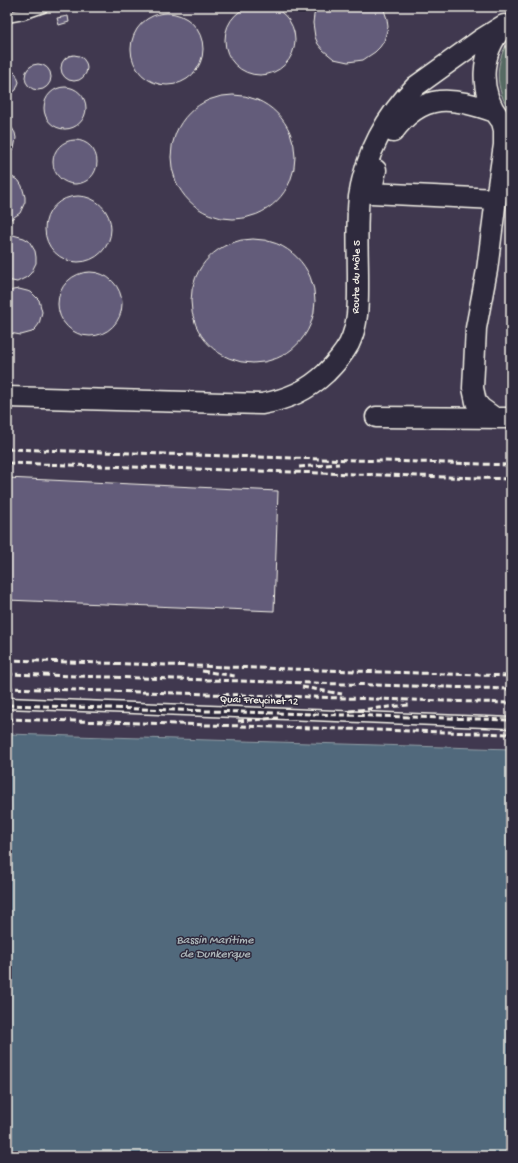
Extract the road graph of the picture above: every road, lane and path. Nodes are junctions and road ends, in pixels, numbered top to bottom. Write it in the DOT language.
graph roads {
  1 [pos="43,7"];
  2 [pos="7,17"];
  3 [pos="508,20"];
  4 [pos="503,122"];
  5 [pos="496,200"];
  6 [pos="7,398"];
  7 [pos="376,417"];
  8 [pos="503,418"];
  9 [pos="7,703"];
  10 [pos="511,723"];
  1 -- 2 [label="lane"];
  3 -- 4 [label="street, Route du Môle 5"];
  3 -- 6 [label="street, Route du Môle 5"];
  4 -- 5 [label="street, Route du Môle 5"];
  4 -- 5 [label="street"];
  5 -- 8 [label="street, Route du Môle 5"];
  7 -- 8 [label="street"];
  9 -- 10 [label="lane, Quai Freycinet 12"];
}
